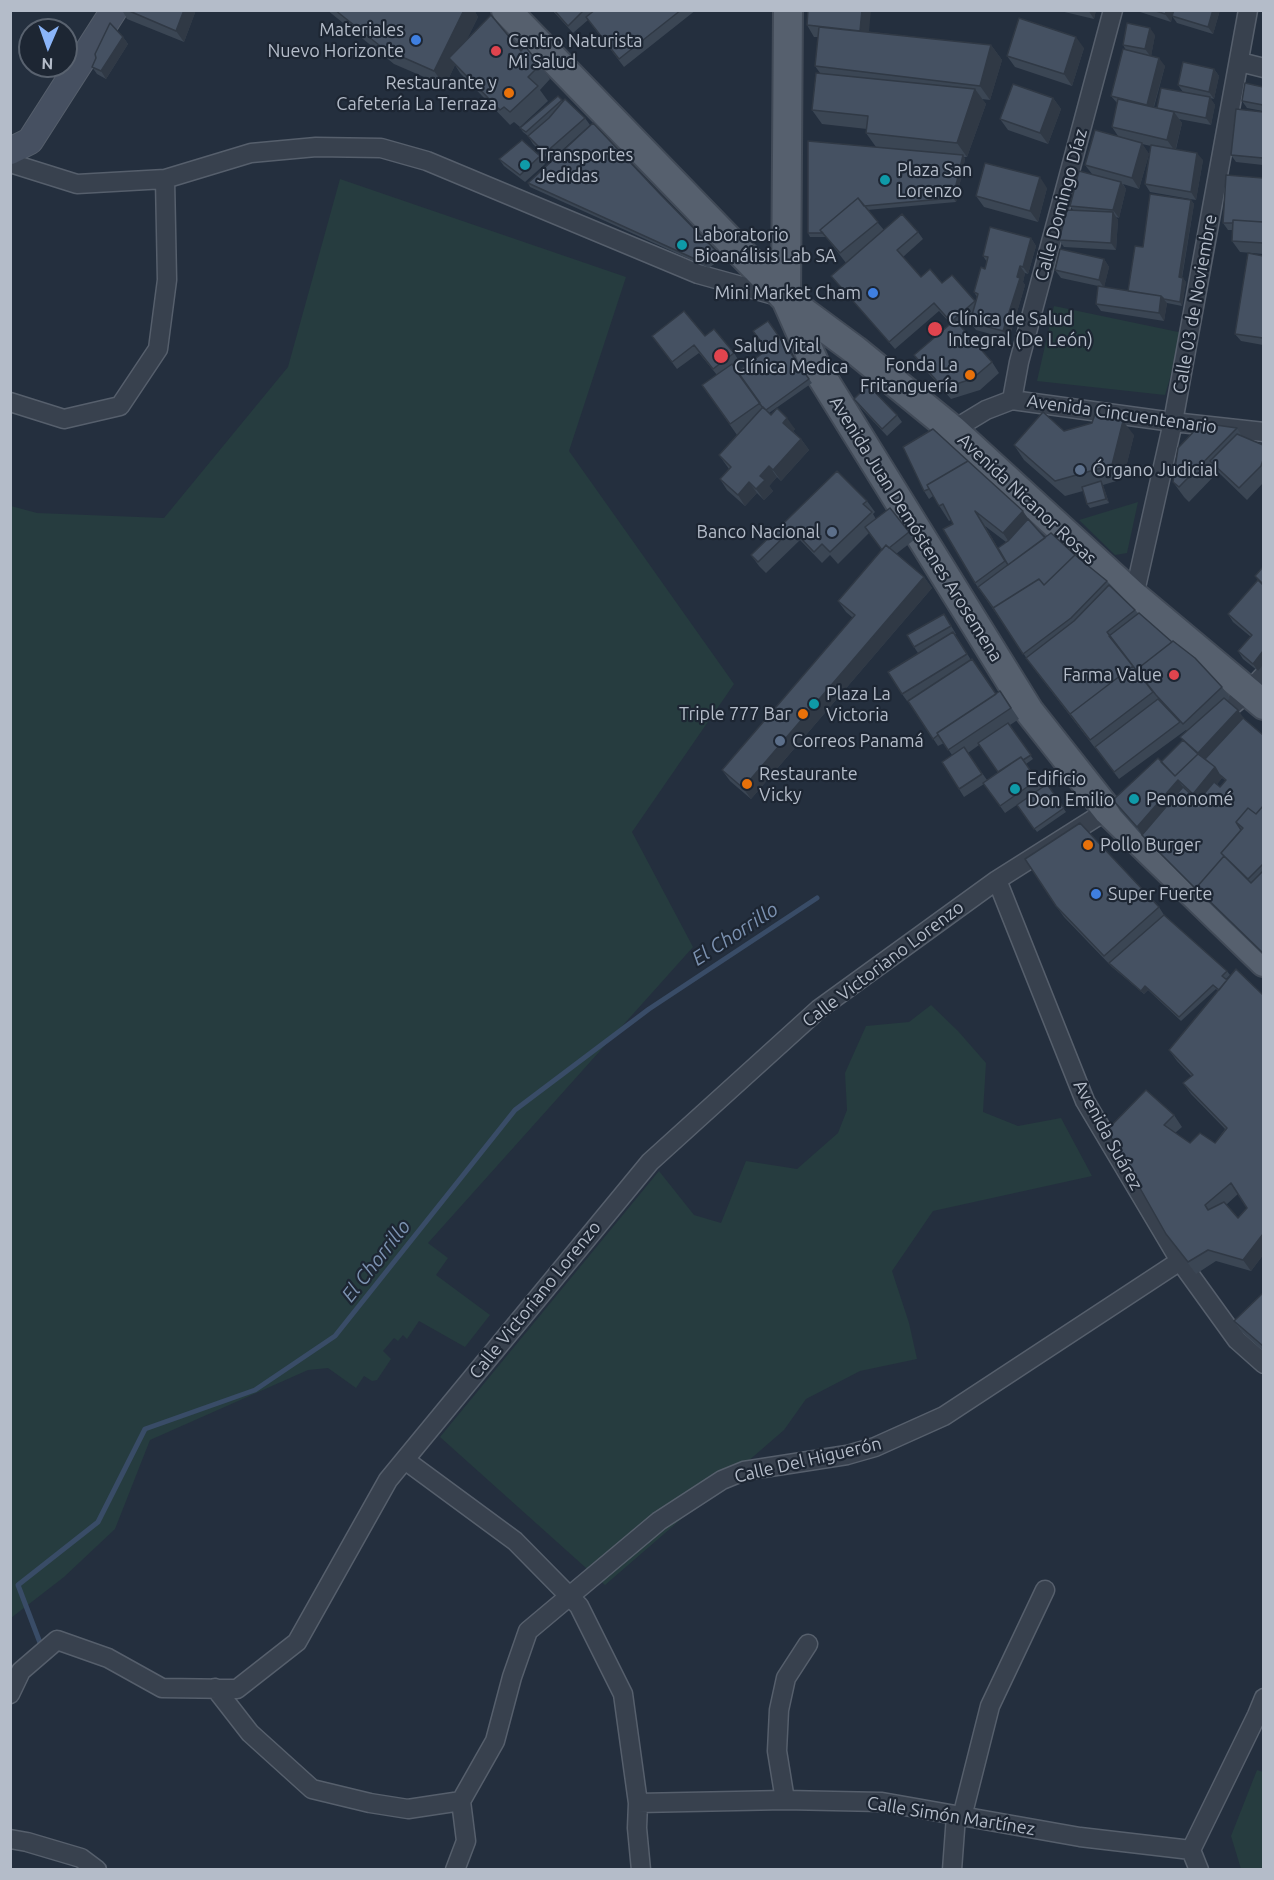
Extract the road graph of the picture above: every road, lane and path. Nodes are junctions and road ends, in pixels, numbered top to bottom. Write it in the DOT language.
graph roads {
  1 [pos="114,10"];
  2 [pos="506,10"];
  3 [pos="788,10"];
  4 [pos="1113,10"];
  5 [pos="1248,10"];
  6 [pos="1239,62"];
  7 [pos="1263,68"];
  8 [pos="10,151"];
  9 [pos="10,163"];
  10 [pos="165,179"];
  11 [pos="786,299"];
  12 [pos="1012,400"];
  13 [pos="10,402"];
  14 [pos="1173,422"];
  15 [pos="953,430"];
  16 [pos="1263,432"];
  17 [pos="1134,596"];
  18 [pos="1258,691"];
  19 [pos="1200,733"];
  20 [pos="1130,793"];
  21 [pos="1108,811"];
  22 [pos="997,880"];
  23 [pos="1263,962"];
  24 [pos="1180,1261"];
  25 [pos="1263,1364"];
  26 [pos="405,1460"];
  27 [pos="1045,1590"];
  28 [pos="569,1596"];
  29 [pos="808,1644"];
  30 [pos="215,1688"];
  31 [pos="10,1694"];
  32 [pos="1263,1698"];
  33 [pos="785,1800"];
  34 [pos="461,1801"];
  35 [pos="638,1803"];
  36 [pos="959,1817"];
  37 [pos="10,1839"];
  38 [pos="1191,1850"];
  39 [pos="97,1869"];
  40 [pos="456,1869"];
  41 [pos="641,1869"];
  42 [pos="952,1869"];
  43 [pos="1199,1869"];
  1 -- 8 [label="main road"];
  2 -- 11 [label="main road, Avenida Juan Demóstenes Arosemena"];
  3 -- 11 [label="main road"];
  4 -- 12 [label="street, Calle Domingo Díaz"];
  5 -- 6 [label="street, Calle 03 de Noviembre"];
  6 -- 7 [label="street"];
  6 -- 14 [label="street, Calle 03 de Noviembre"];
  9 -- 10 [label="street"];
  10 -- 11 [label="street"];
  10 -- 13 [label="street"];
  11 -- 15 [label="main road, Avenida Nicanor Rosas"];
  11 -- 21 [label="main road, Avenida Juan Demóstenes Arosemena"];
  12 -- 14 [label="street, Avenida Cincuentenario"];
  12 -- 15 [label="street, Avenida Cincuentenario"];
  14 -- 16 [label="street, Avenida Cincuentenario"];
  14 -- 17 [label="street, Calle 03 de Noviembre"];
  15 -- 17 [label="main road, Avenida Nicanor Rosas"];
  17 -- 18 [label="main road, Avenida Nicanor Rosas"];
  18 -- 19 [label="street"];
  20 -- 21 [label="street, Calle Victoriano Lorenzo"];
  21 -- 22 [label="street, Calle Victoriano Lorenzo"];
  21 -- 23 [label="main road, Avenida Juan Demóstenes Arosemena"];
  22 -- 24 [label="street, Avenida Suárez"];
  22 -- 26 [label="street, Calle Victoriano Lorenzo"];
  24 -- 25 [label="street, Avenida Suárez"];
  24 -- 28 [label="street, Calle Del Higuerón"];
  26 -- 28 [label="street"];
  26 -- 30 [label="street, Calle Victoriano Lorenzo"];
  27 -- 36 [label="street"];
  28 -- 34 [label="street, Calle Del Higuerón"];
  28 -- 35 [label="street"];
  29 -- 33 [label="street"];
  30 -- 31 [label="street, Calle Victoriano Lorenzo"];
  30 -- 34 [label="street"];
  32 -- 38 [label="street"];
  33 -- 35 [label="street, Calle Simón Martínez"];
  33 -- 36 [label="street, Calle Simón Martínez"];
  34 -- 40 [label="street"];
  35 -- 41 [label="street"];
  36 -- 38 [label="street, Calle Simón Martínez"];
  36 -- 42 [label="street"];
  37 -- 39 [label="street"];
  38 -- 43 [label="street"];
}
